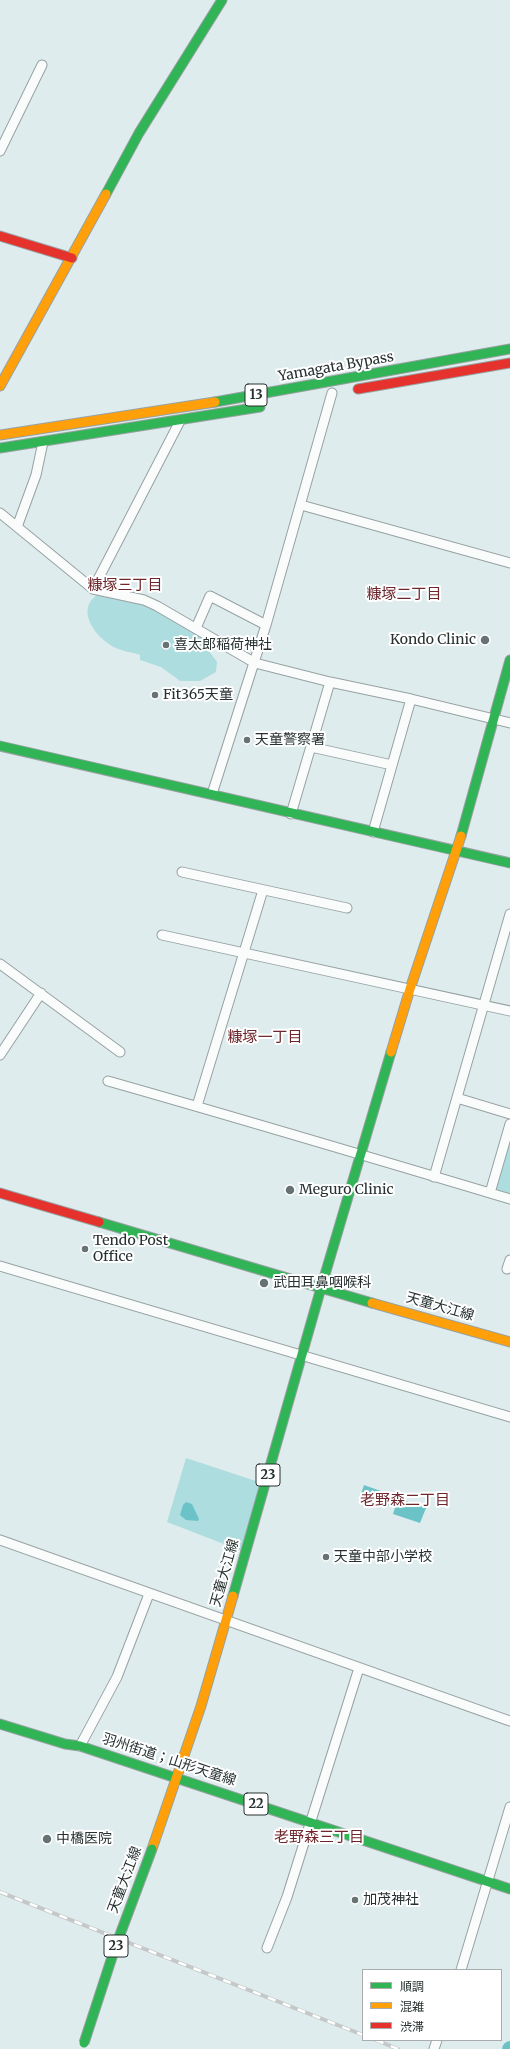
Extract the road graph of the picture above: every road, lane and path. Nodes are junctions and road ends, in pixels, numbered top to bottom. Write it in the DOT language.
graph roads {
  1 [pos="222,0"];
  2 [pos="42,65"];
  3 [pos="0,151"];
  4 [pos="0,236"];
  5 [pos="72,258"];
  6 [pos="510,349"];
  7 [pos="510,363"];
  8 [pos="0,386"];
  9 [pos="336,393"];
  10 [pos="272,404"];
  11 [pos="180,421"];
  12 [pos="0,435"];
  13 [pos="43,442"];
  14 [pos="0,448"];
  15 [pos="301,505"];
  16 [pos="0,513"];
  17 [pos="17,527"];
  18 [pos="510,563"];
  19 [pos="93,589"];
  20 [pos="266,625"];
  21 [pos="196,628"];
  22 [pos="510,660"];
  23 [pos="254,663"];
  24 [pos="330,682"];
  25 [pos="411,699"];
  26 [pos="492,719"];
  27 [pos="510,723"];
  28 [pos="0,746"];
  29 [pos="311,747"];
  30 [pos="392,765"];
  31 [pos="212,794"];
  32 [pos="291,814"];
  33 [pos="373,832"];
  34 [pos="457,850"];
  35 [pos="510,863"];
  36 [pos="182,872"];
  37 [pos="263,890"];
  38 [pos="346,908"];
  39 [pos="510,914"];
  40 [pos="162,935"];
  41 [pos="507,938"];
  42 [pos="243,953"];
  43 [pos="0,964"];
  44 [pos="410,989"];
  45 [pos="41,993"];
  46 [pos="484,1006"];
  47 [pos="510,1011"];
  48 [pos="120,1052"];
  49 [pos="0,1055"];
  50 [pos="108,1081"];
  51 [pos="457,1098"];
  52 [pos="197,1106"];
  53 [pos="510,1114"];
  54 [pos="510,1124"];
  55 [pos="362,1155"];
  56 [pos="434,1177"];
  57 [pos="0,1193"];
  58 [pos="490,1193"];
  59 [pos="510,1199"];
  60 [pos="0,1266"];
  61 [pos="321,1288"];
  62 [pos="510,1342"];
  63 [pos="302,1356"];
  64 [pos="510,1417"];
  65 [pos="0,1540"];
  66 [pos="149,1594"];
  67 [pos="226,1622"];
  68 [pos="359,1668"];
  69 [pos="510,1721"];
  70 [pos="0,1724"];
  71 [pos="80,1746"];
  72 [pos="177,1778"];
  73 [pos="510,1807"];
  74 [pos="309,1822"];
  75 [pos="488,1882"];
  76 [pos="510,1889"];
  77 [pos="267,1948"];
  78 [pos="461,1969"];
  79 [pos="83,2046"];
  1 -- 5 [label="main road"];
  2 -- 3 [label="street"];
  4 -- 5 [label="main road"];
  5 -- 8 [label="main road"];
  6 -- 12 [label="main road, Yamagata Bypass / 13"];
  7 -- 9 [label="main road, Yamagata Bypass"];
  9 -- 15 [label="street"];
  10 -- 11 [label="main road, Yamagata Bypass / 13"];
  11 -- 13 [label="main road, Yamagata Bypass / 13"];
  11 -- 19 [label="street"];
  13 -- 14 [label="main road, Yamagata Bypass / 13"];
  13 -- 17 [label="street"];
  15 -- 18 [label="street"];
  15 -- 20 [label="street"];
  16 -- 17 [label="street"];
  17 -- 19 [label="street"];
  19 -- 21 [label="street"];
  20 -- 21 [label="street"];
  20 -- 23 [label="street"];
  21 -- 23 [label="street"];
  22 -- 26 [label="main road"];
  23 -- 24 [label="street"];
  23 -- 31 [label="street"];
  24 -- 25 [label="street"];
  24 -- 29 [label="street"];
  25 -- 26 [label="street"];
  25 -- 30 [label="street"];
  26 -- 27 [label="street"];
  26 -- 34 [label="main road"];
  28 -- 31 [label="main road"];
  29 -- 30 [label="street"];
  29 -- 32 [label="street"];
  30 -- 33 [label="street"];
  31 -- 32 [label="main road"];
  32 -- 33 [label="main road"];
  33 -- 34 [label="main road"];
  34 -- 35 [label="main road"];
  34 -- 44 [label="main road"];
  36 -- 37 [label="street"];
  37 -- 38 [label="street"];
  37 -- 42 [label="street"];
  39 -- 41 [label="street"];
  40 -- 42 [label="street"];
  41 -- 46 [label="street"];
  42 -- 44 [label="street"];
  42 -- 52 [label="street"];
  43 -- 45 [label="street"];
  44 -- 46 [label="street"];
  44 -- 55 [label="main road"];
  45 -- 48 [label="street"];
  45 -- 49 [label="street"];
  46 -- 47 [label="street"];
  46 -- 51 [label="street"];
  50 -- 52 [label="street"];
  51 -- 53 [label="street"];
  51 -- 56 [label="street"];
  52 -- 55 [label="street"];
  54 -- 58 [label="street"];
  55 -- 56 [label="street"];
  55 -- 61 [label="main road"];
  56 -- 58 [label="street"];
  57 -- 61 [label="main road"];
  58 -- 59 [label="street"];
  60 -- 63 [label="street"];
  61 -- 62 [label="main road, 天童大江線"];
  61 -- 63 [label="main road, 天童大江線 / 23"];
  63 -- 64 [label="street"];
  63 -- 67 [label="main road, 天童大江線 / 23"];
  65 -- 66 [label="street"];
  66 -- 67 [label="street"];
  66 -- 71 [label="street"];
  67 -- 68 [label="street"];
  67 -- 72 [label="main road, 天童大江線 / 23"];
  68 -- 69 [label="street"];
  68 -- 74 [label="street"];
  70 -- 71 [label="main road, 羽州街道；山形天童線 / 22"];
  71 -- 72 [label="main road, 羽州街道；山形天童線 / 22"];
  72 -- 74 [label="main road, 羽州街道；山形天童線 / 22"];
  72 -- 79 [label="main road, 天童大江線 / 23, bridge"];
  73 -- 75 [label="street"];
  74 -- 75 [label="main road, 羽州街道；山形天童線 / 22"];
  74 -- 77 [label="street"];
  75 -- 76 [label="main road, 羽州街道；山形天童線 / 22"];
  75 -- 78 [label="street"];
}
